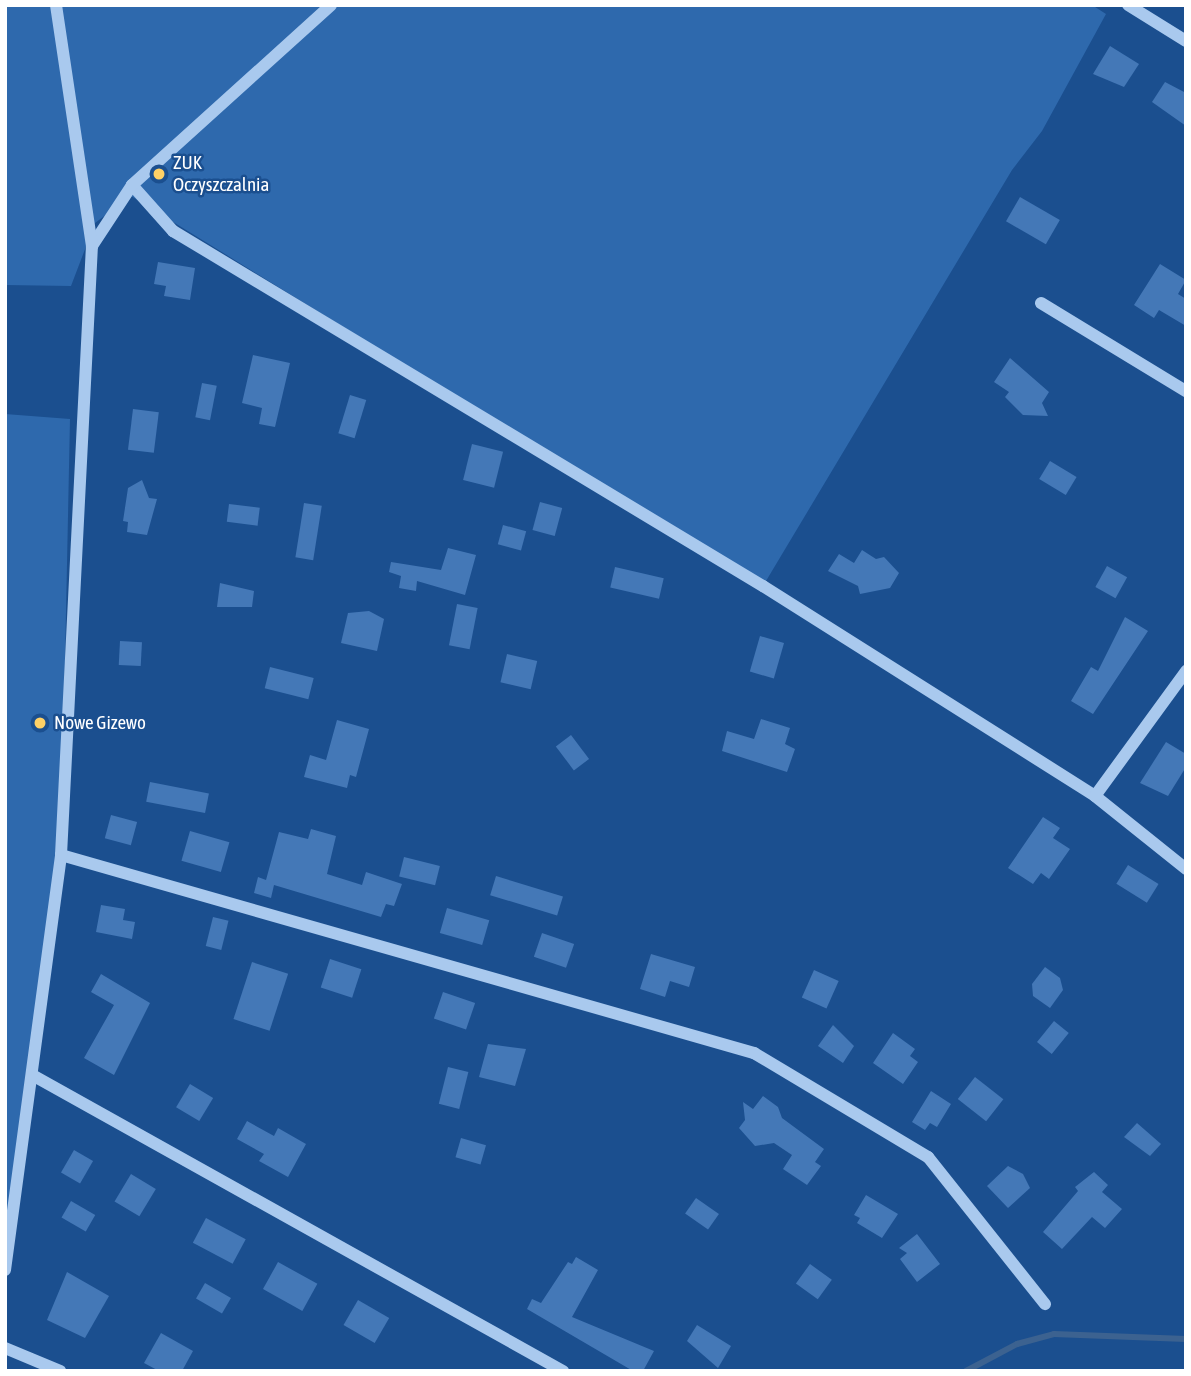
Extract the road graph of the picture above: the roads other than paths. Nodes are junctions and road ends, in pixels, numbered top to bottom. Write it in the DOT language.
graph roads {
  1 [pos="55,5"];
  2 [pos="331,5"];
  3 [pos="1128,5"];
  4 [pos="1186,41"];
  5 [pos="132,185"];
  6 [pos="92,246"];
  7 [pos="1041,303"];
  8 [pos="1186,391"];
  9 [pos="1186,671"];
  10 [pos="1095,796"];
  11 [pos="61,855"];
  12 [pos="1186,869"];
  13 [pos="34,1076"];
  14 [pos="5,1270"];
  15 [pos="1045,1304"];
  16 [pos="5,1348"];
  17 [pos="60,1371"];
  18 [pos="563,1371"];
  1 -- 6 [label="street"];
  2 -- 5 [label="street"];
  3 -- 4 [label="street"];
  5 -- 6 [label="street"];
  5 -- 10 [label="street"];
  6 -- 11 [label="street"];
  7 -- 8 [label="street"];
  9 -- 10 [label="street"];
  10 -- 12 [label="street"];
  11 -- 13 [label="street"];
  11 -- 15 [label="street"];
  13 -- 14 [label="street"];
  13 -- 18 [label="street"];
  16 -- 17 [label="street"];
}
